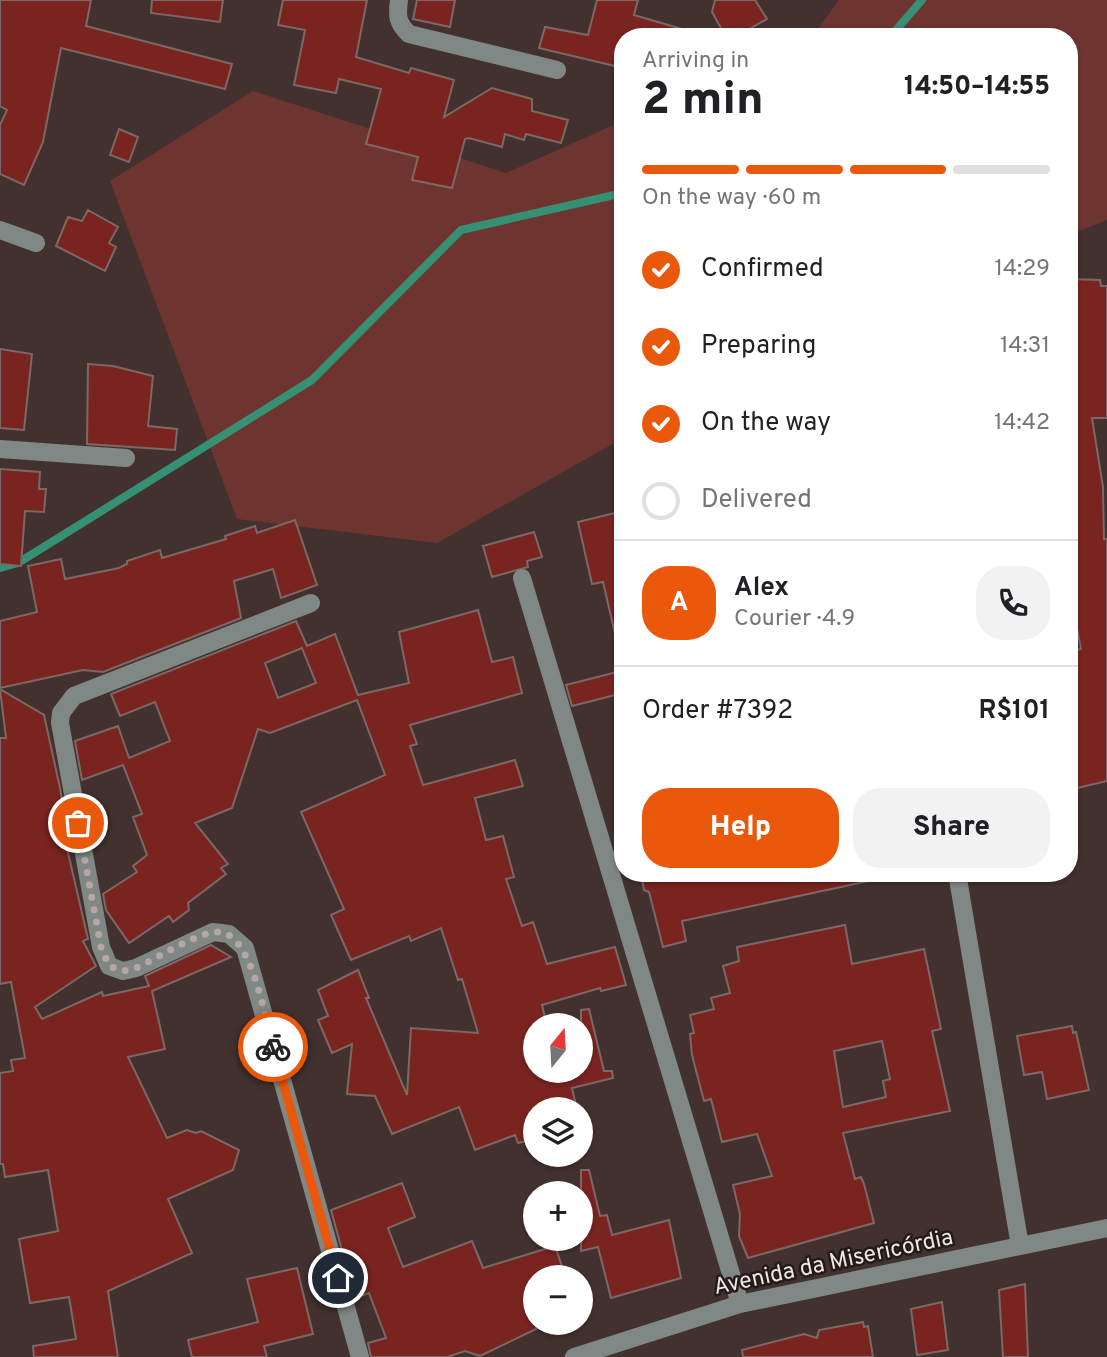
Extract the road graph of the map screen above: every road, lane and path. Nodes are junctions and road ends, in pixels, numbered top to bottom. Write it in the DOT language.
graph roads {
  1 [pos="399,0"];
  2 [pos="557,70"];
  3 [pos="0,230"];
  4 [pos="36,243"];
  5 [pos="0,449"];
  6 [pos="126,458"];
  7 [pos="522,578"];
  8 [pos="311,603"];
  9 [pos="959,882"];
  10 [pos="1107,1228"];
  11 [pos="1020,1246"];
  12 [pos="740,1304"];
  13 [pos="360,1357"];
  14 [pos="574,1357"];
  1 -- 2 [label="street"];
  3 -- 4 [label="street"];
  5 -- 6 [label="street"];
  7 -- 12 [label="street"];
  8 -- 13 [label="street"];
  9 -- 11 [label="street"];
  10 -- 11 [label="street, Avenida da Misericórdia"];
  11 -- 12 [label="street, Avenida da Misericórdia"];
  12 -- 14 [label="street, Avenida da Misericórdia"];
}
